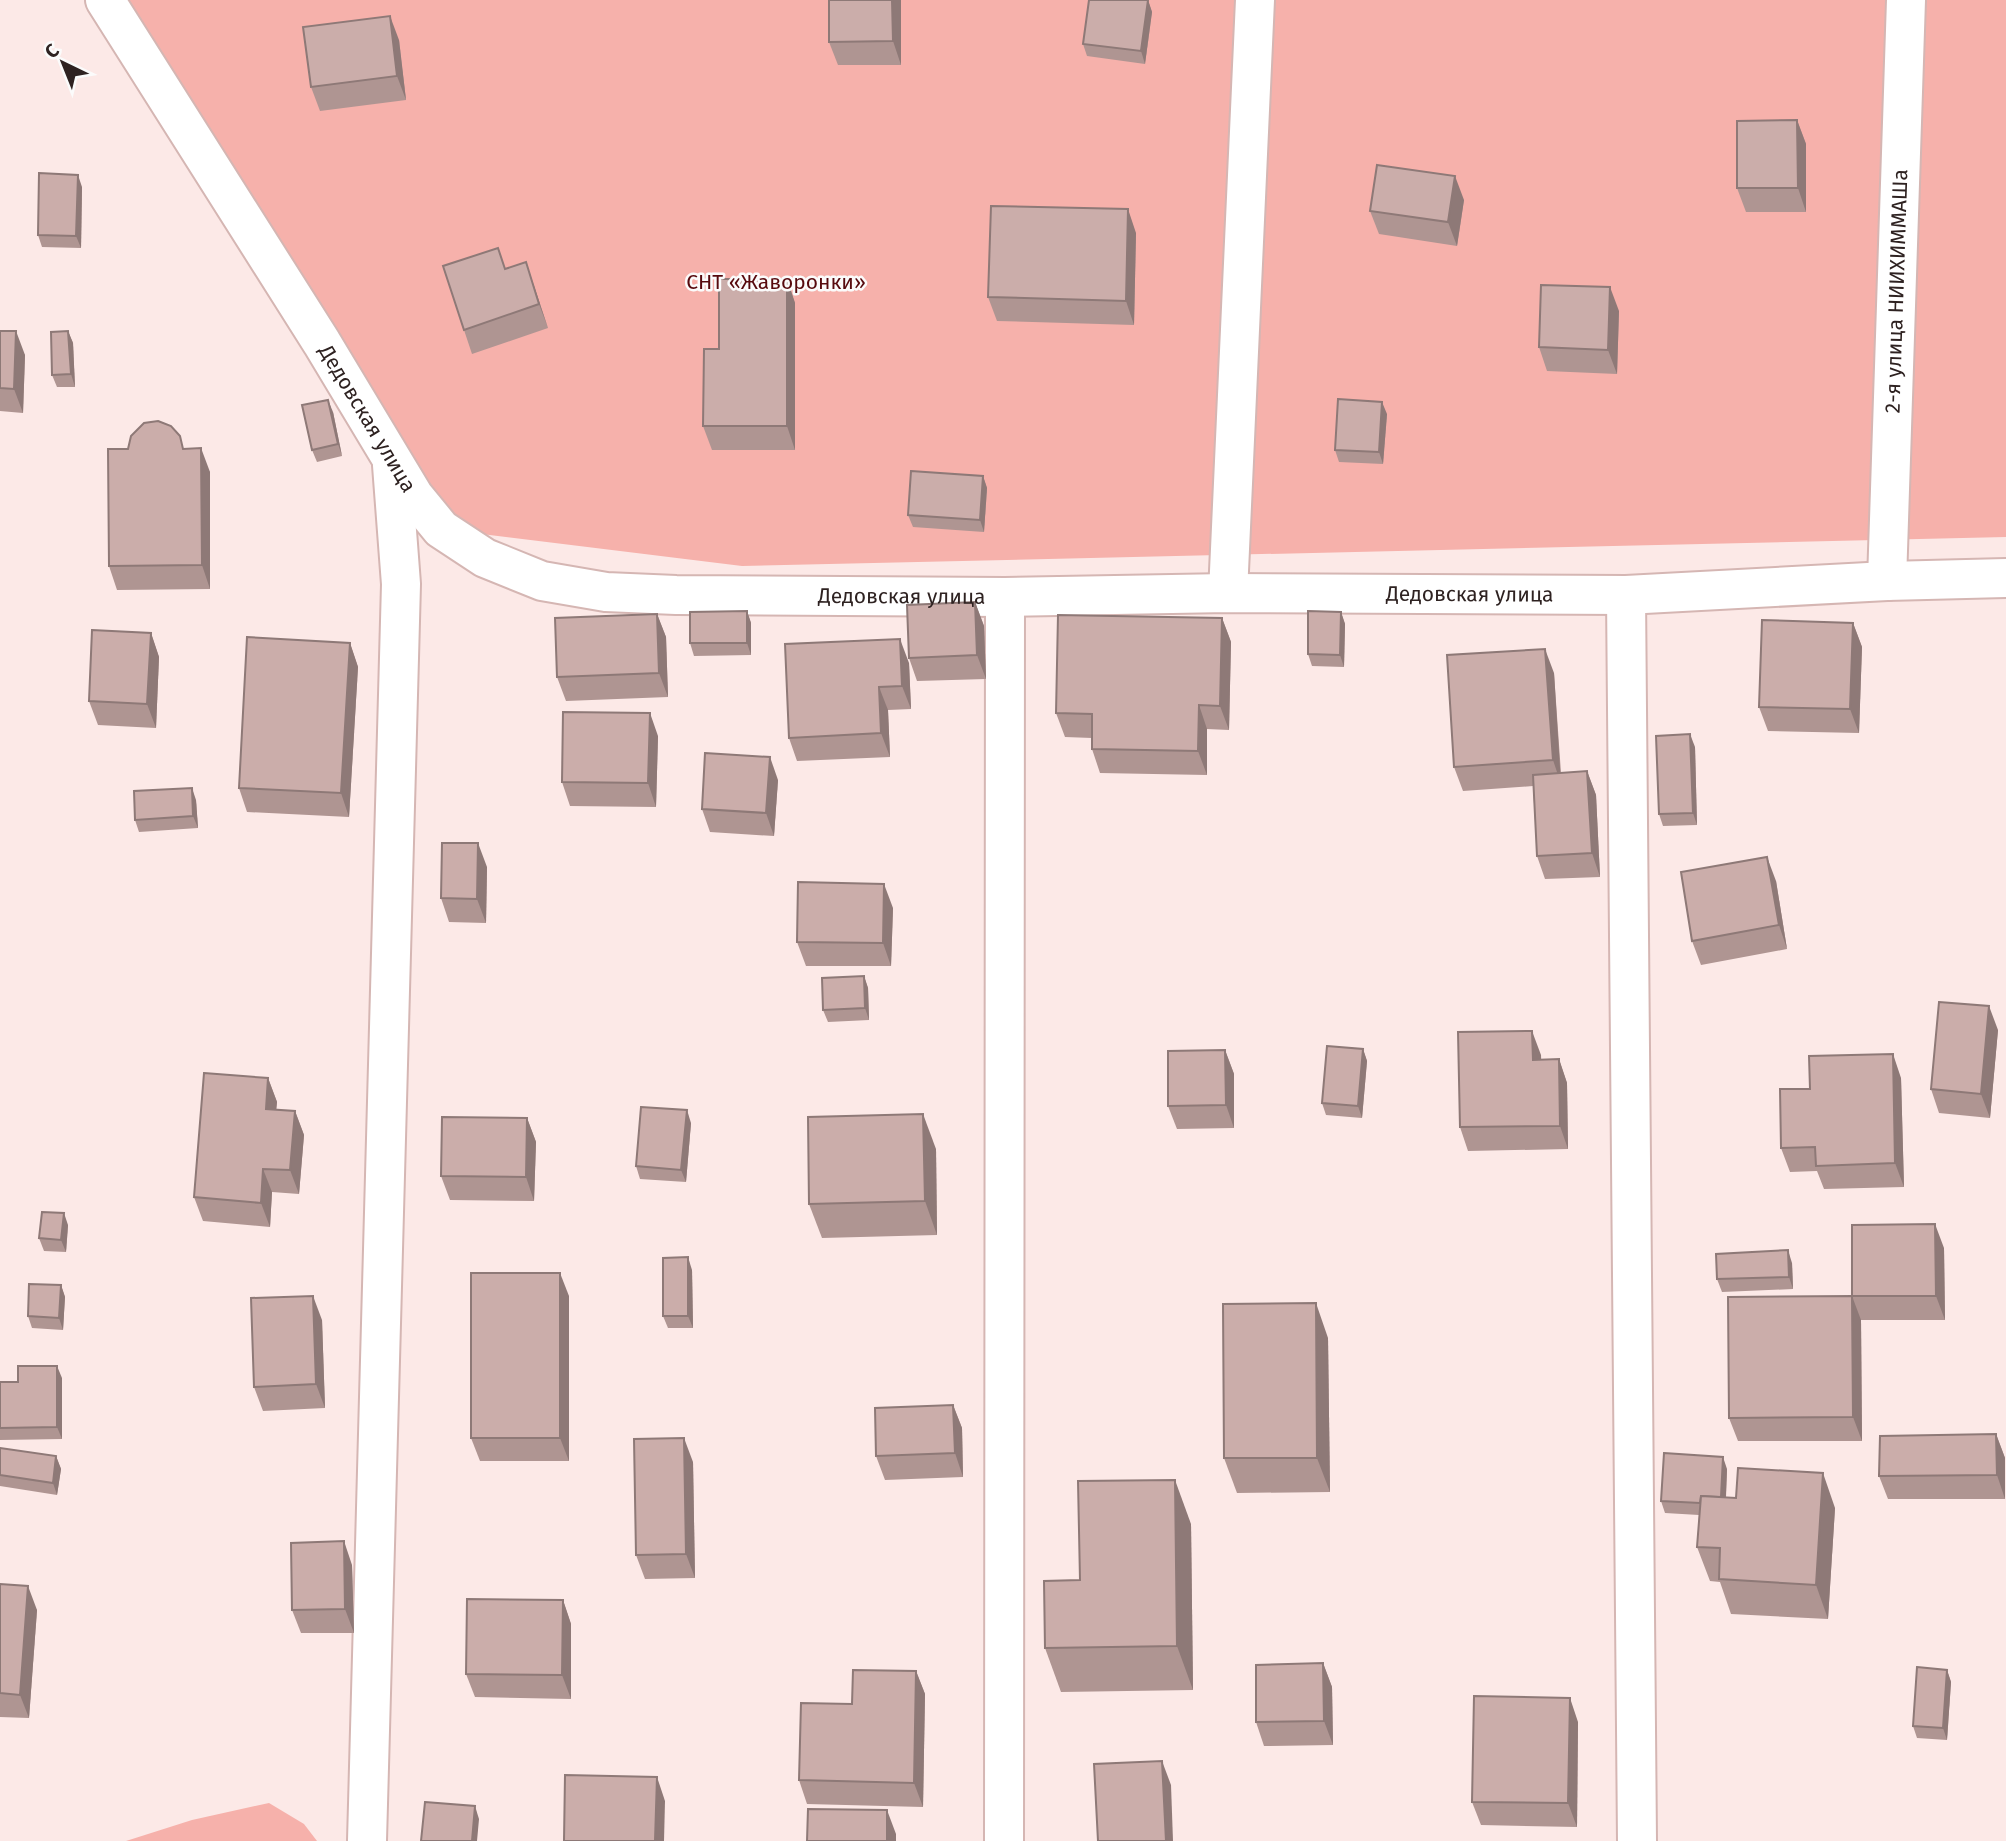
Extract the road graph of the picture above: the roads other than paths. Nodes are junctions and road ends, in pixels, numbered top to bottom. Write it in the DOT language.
graph roads {
  1 [pos="105,0"];
  2 [pos="1255,0"];
  3 [pos="1906,0"];
  4 [pos="392,463"];
  5 [pos="2006,578"];
  6 [pos="1887,581"];
  7 [pos="1228,593"];
  8 [pos="1626,595"];
  9 [pos="1005,597"];
  10 [pos="367,1841"];
  11 [pos="1004,1841"];
  12 [pos="1637,1841"];
  1 -- 4 [label="street, Дедовская улица"];
  2 -- 7 [label="street"];
  3 -- 6 [label="street, 2-я улица НИИХИММАШа"];
  4 -- 9 [label="street, Дедовская улица"];
  4 -- 10 [label="street"];
  5 -- 6 [label="street, Дедовская улица"];
  6 -- 8 [label="street, Дедовская улица"];
  7 -- 8 [label="street, Дедовская улица"];
  7 -- 9 [label="street, Дедовская улица"];
  8 -- 12 [label="street"];
  9 -- 11 [label="street"];
}
